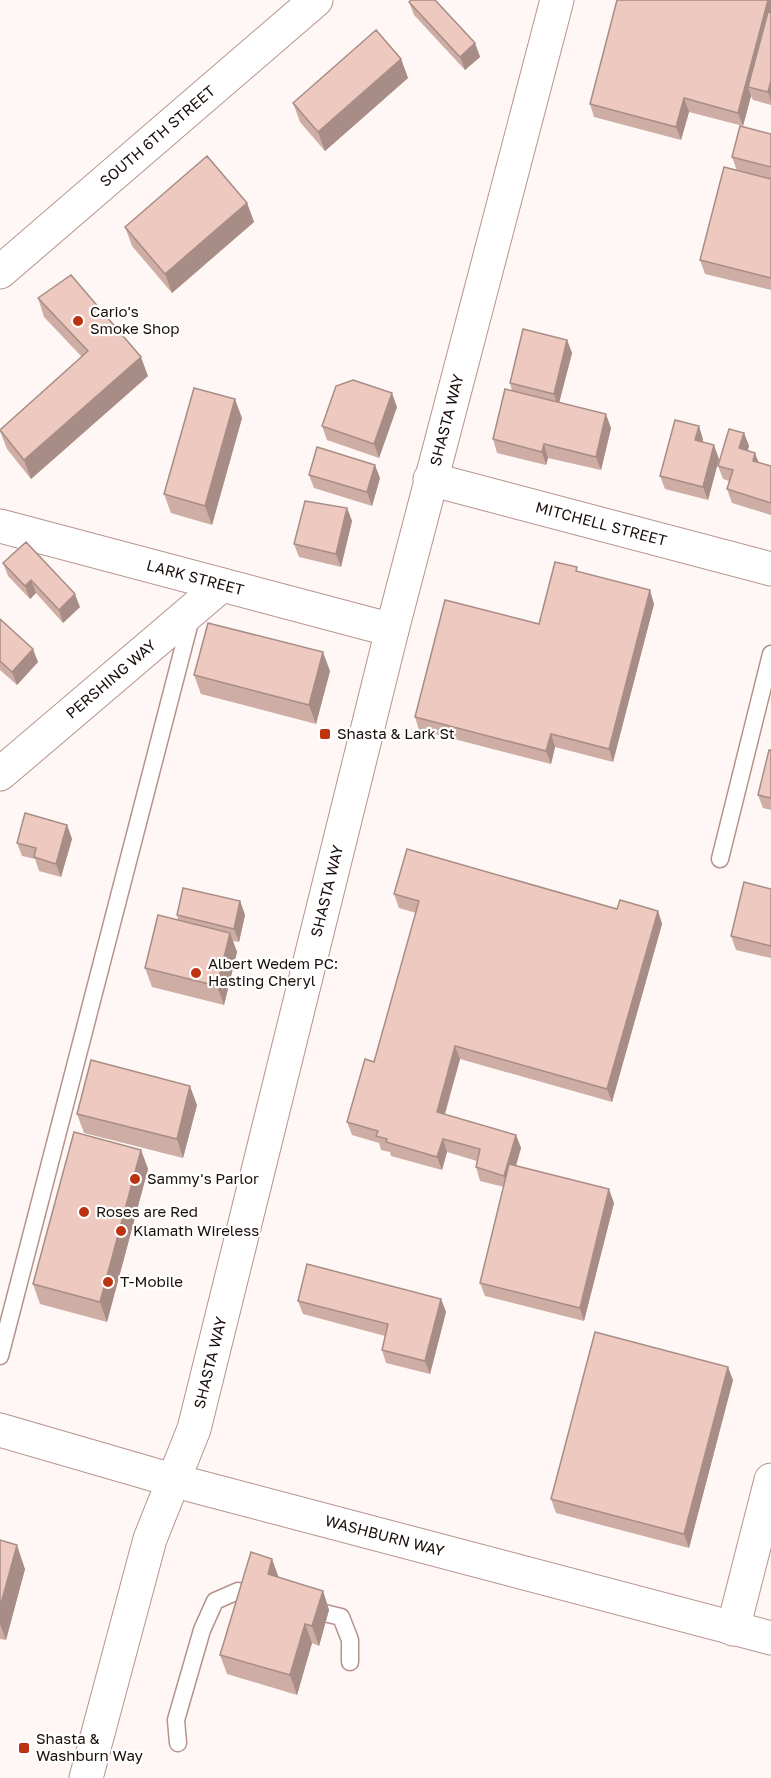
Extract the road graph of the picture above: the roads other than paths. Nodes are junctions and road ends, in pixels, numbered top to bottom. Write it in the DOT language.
graph roads {
  1 [pos="316,0"];
  2 [pos="557,0"];
  3 [pos="0,272"];
  4 [pos="430,479"];
  5 [pos="0,526"];
  6 [pos="771,569"];
  7 [pos="222,585"];
  8 [pos="193,611"];
  9 [pos="392,630"];
  10 [pos="771,654"];
  11 [pos="0,774"];
  12 [pos="720,859"];
  13 [pos="0,1356"];
  14 [pos="0,1430"];
  15 [pos="172,1480"];
  16 [pos="771,1480"];
  17 [pos="272,1600"];
  18 [pos="295,1605"];
  19 [pos="734,1629"];
  20 [pos="771,1638"];
  21 [pos="350,1662"];
  22 [pos="178,1743"];
  23 [pos="88,1776"];
  1 -- 3 [label="main road, SOUTH 6TH STREET"];
  2 -- 4 [label="main road, SHASTA WAY"];
  4 -- 6 [label="main road, MITCHELL STREET"];
  4 -- 9 [label="main road, SHASTA WAY"];
  5 -- 7 [label="main road, LARK STREET"];
  7 -- 8 [label="main road, PERSHING WAY"];
  7 -- 9 [label="main road, LARK STREET"];
  8 -- 11 [label="main road, PERSHING WAY"];
  8 -- 13 [label="lane"];
  9 -- 15 [label="main road, SHASTA WAY"];
  10 -- 12 [label="lane"];
  14 -- 15 [label="main road, WASHBURN WAY"];
  15 -- 19 [label="main road, WASHBURN WAY"];
  15 -- 23 [label="main road, SHASTA WAY"];
  16 -- 19 [label="main road"];
  17 -- 22 [label="lane"];
  18 -- 21 [label="lane"];
  19 -- 20 [label="main road, WASHBURN WAY"];
}
